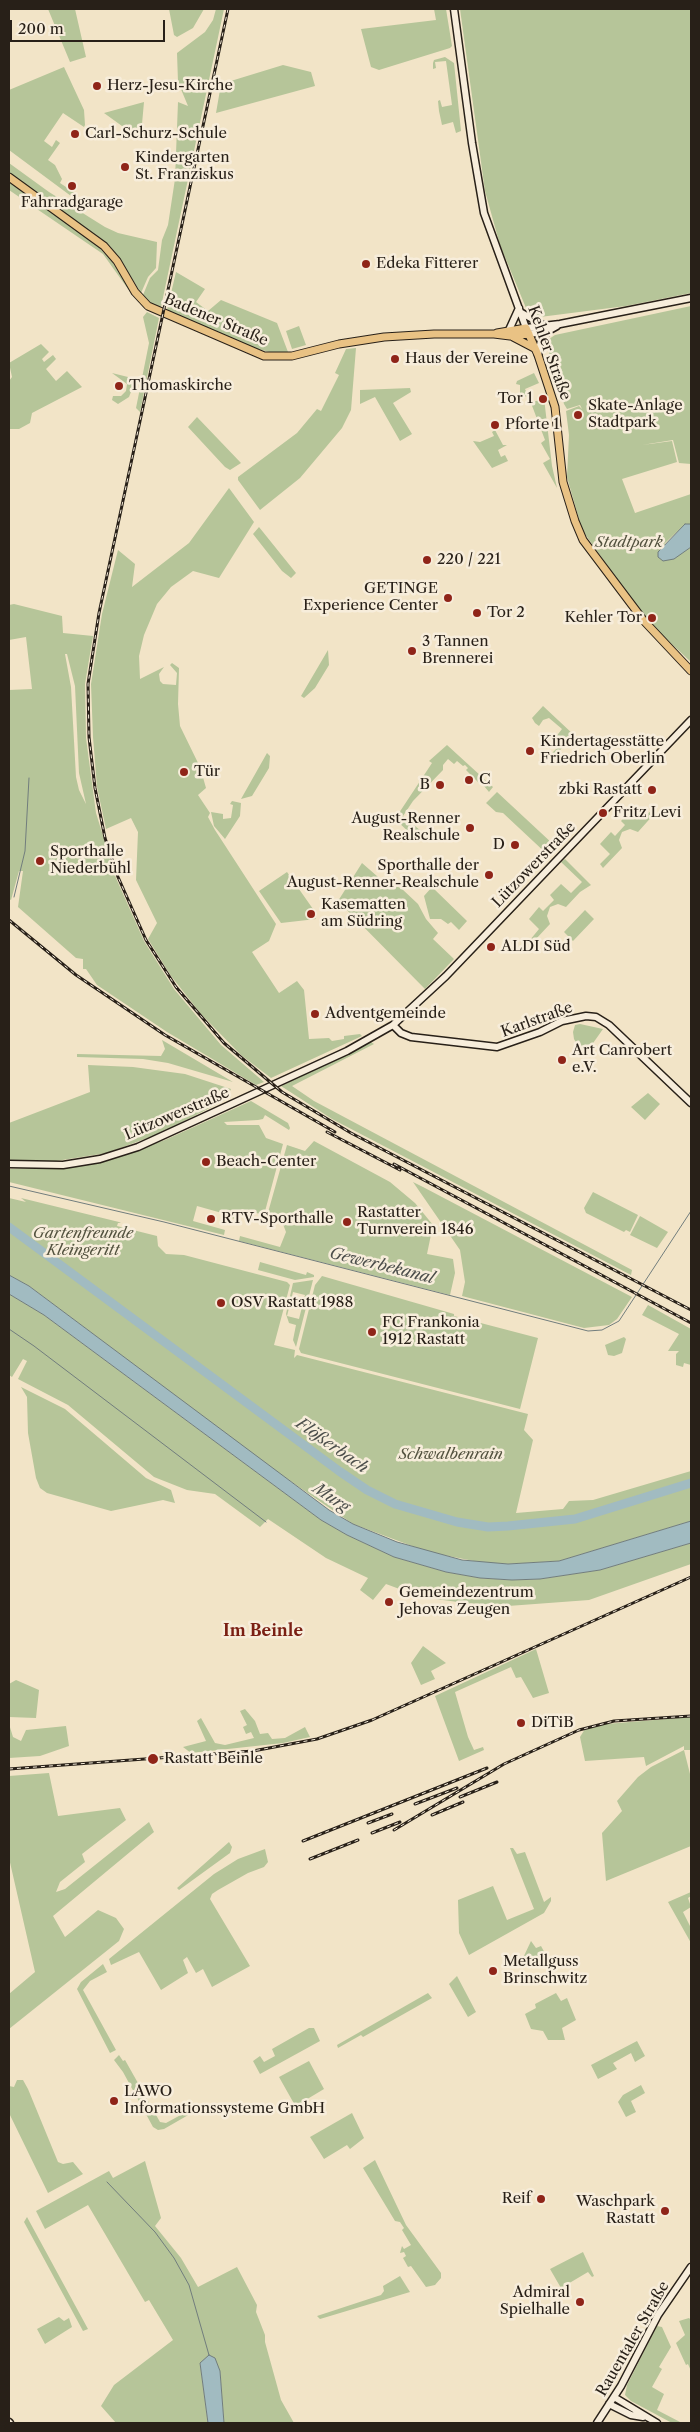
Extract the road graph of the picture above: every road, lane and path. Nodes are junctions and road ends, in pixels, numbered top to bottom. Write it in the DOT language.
graph roads {
  1 [pos="454,9"];
  2 [pos="9,177"];
  3 [pos="691,298"];
  4 [pos="520,310"];
  5 [pos="546,328"];
  6 [pos="528,331"];
  7 [pos="510,333"];
  8 [pos="536,351"];
  9 [pos="691,671"];
  10 [pos="691,720"];
  11 [pos="393,1025"];
  12 [pos="691,1103"];
  13 [pos="9,1164"];
  14 [pos="691,2268"];
  15 [pos="614,2397"];
  16 [pos="609,2404"];
  17 [pos="646,2417"];
  18 [pos="597,2423"];
  19 [pos="657,2423"];
  1 -- 4 [label="main road, Kehler Straße"];
  2 -- 7 [label="main road, Badener Straße"];
  3 -- 5 [label="main road"];
  4 -- 5 [label="main road"];
  4 -- 6 [label="main road, Kehler Straße"];
  4 -- 7 [label="main road"];
  5 -- 6 [label="main road"];
  5 -- 8 [label="main road"];
  6 -- 7 [label="main road, Badener Straße"];
  6 -- 8 [label="main road, Kehler Straße"];
  7 -- 8 [label="main road"];
  8 -- 9 [label="main road, Kehler Straße"];
  10 -- 11 [label="main road, Lützowerstraße"];
  11 -- 12 [label="main road, Karlstraße"];
  11 -- 13 [label="main road, Lützowerstraße"];
  14 -- 15 [label="main road, Rauentaler Straße"];
  15 -- 16 [label="main road, Rauentaler Straße"];
  15 -- 17 [label="main road"];
  16 -- 17 [label="main road"];
  16 -- 18 [label="main road, Rauentaler Straße"];
  17 -- 19 [label="main road"];
}
